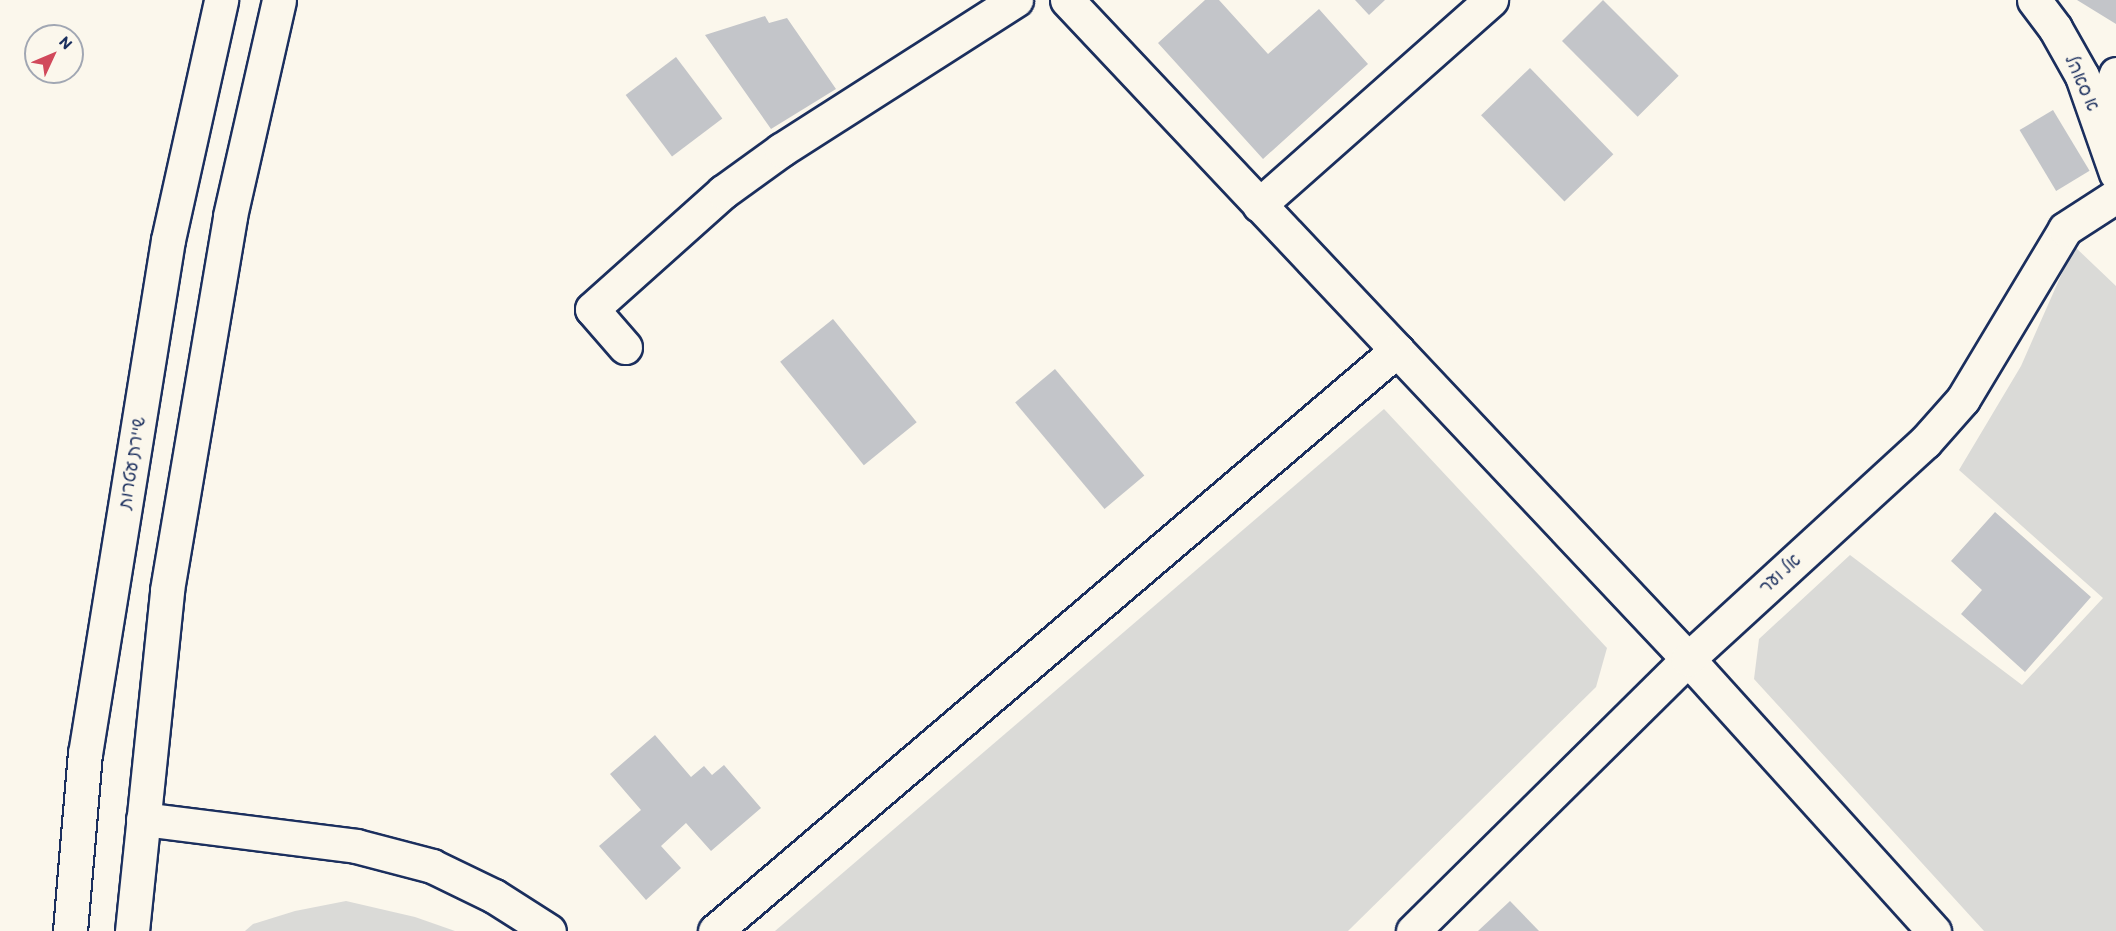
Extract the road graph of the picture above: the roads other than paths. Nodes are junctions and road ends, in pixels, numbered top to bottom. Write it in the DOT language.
graph roads {
  1 [pos="221,0"];
  2 [pos="279,0"];
  3 [pos="1016,0"];
  4 [pos="1067,0"];
  5 [pos="1491,0"];
  6 [pos="2034,0"];
  7 [pos="2116,74"];
  8 [pos="2099,119"];
  9 [pos="2116,173"];
  10 [pos="2116,196"];
  11 [pos="1259,205"];
  12 [pos="625,347"];
  13 [pos="1397,350"];
  14 [pos="1688,659"];
  15 [pos="143,819"];
  16 [pos="70,931"];
  17 [pos="132,931"];
  18 [pos="549,931"];
  19 [pos="714,931"];
  20 [pos="1413,931"];
  21 [pos="1934,931"];
  1 -- 16 [label="street, שיירת עטרות"];
  2 -- 15 [label="street"];
  3 -- 12 [label="street"];
  4 -- 11 [label="street"];
  5 -- 11 [label="street"];
  6 -- 8 [label="street, א סאהל"];
  7 -- 8 [label="street"];
  8 -- 9 [label="street, א סאהל"];
  10 -- 14 [label="street, אל וער"];
  11 -- 13 [label="street"];
  13 -- 14 [label="street"];
  13 -- 19 [label="street"];
  14 -- 20 [label="street, אל וער"];
  14 -- 21 [label="street"];
  15 -- 17 [label="street"];
  15 -- 18 [label="street"];
}
